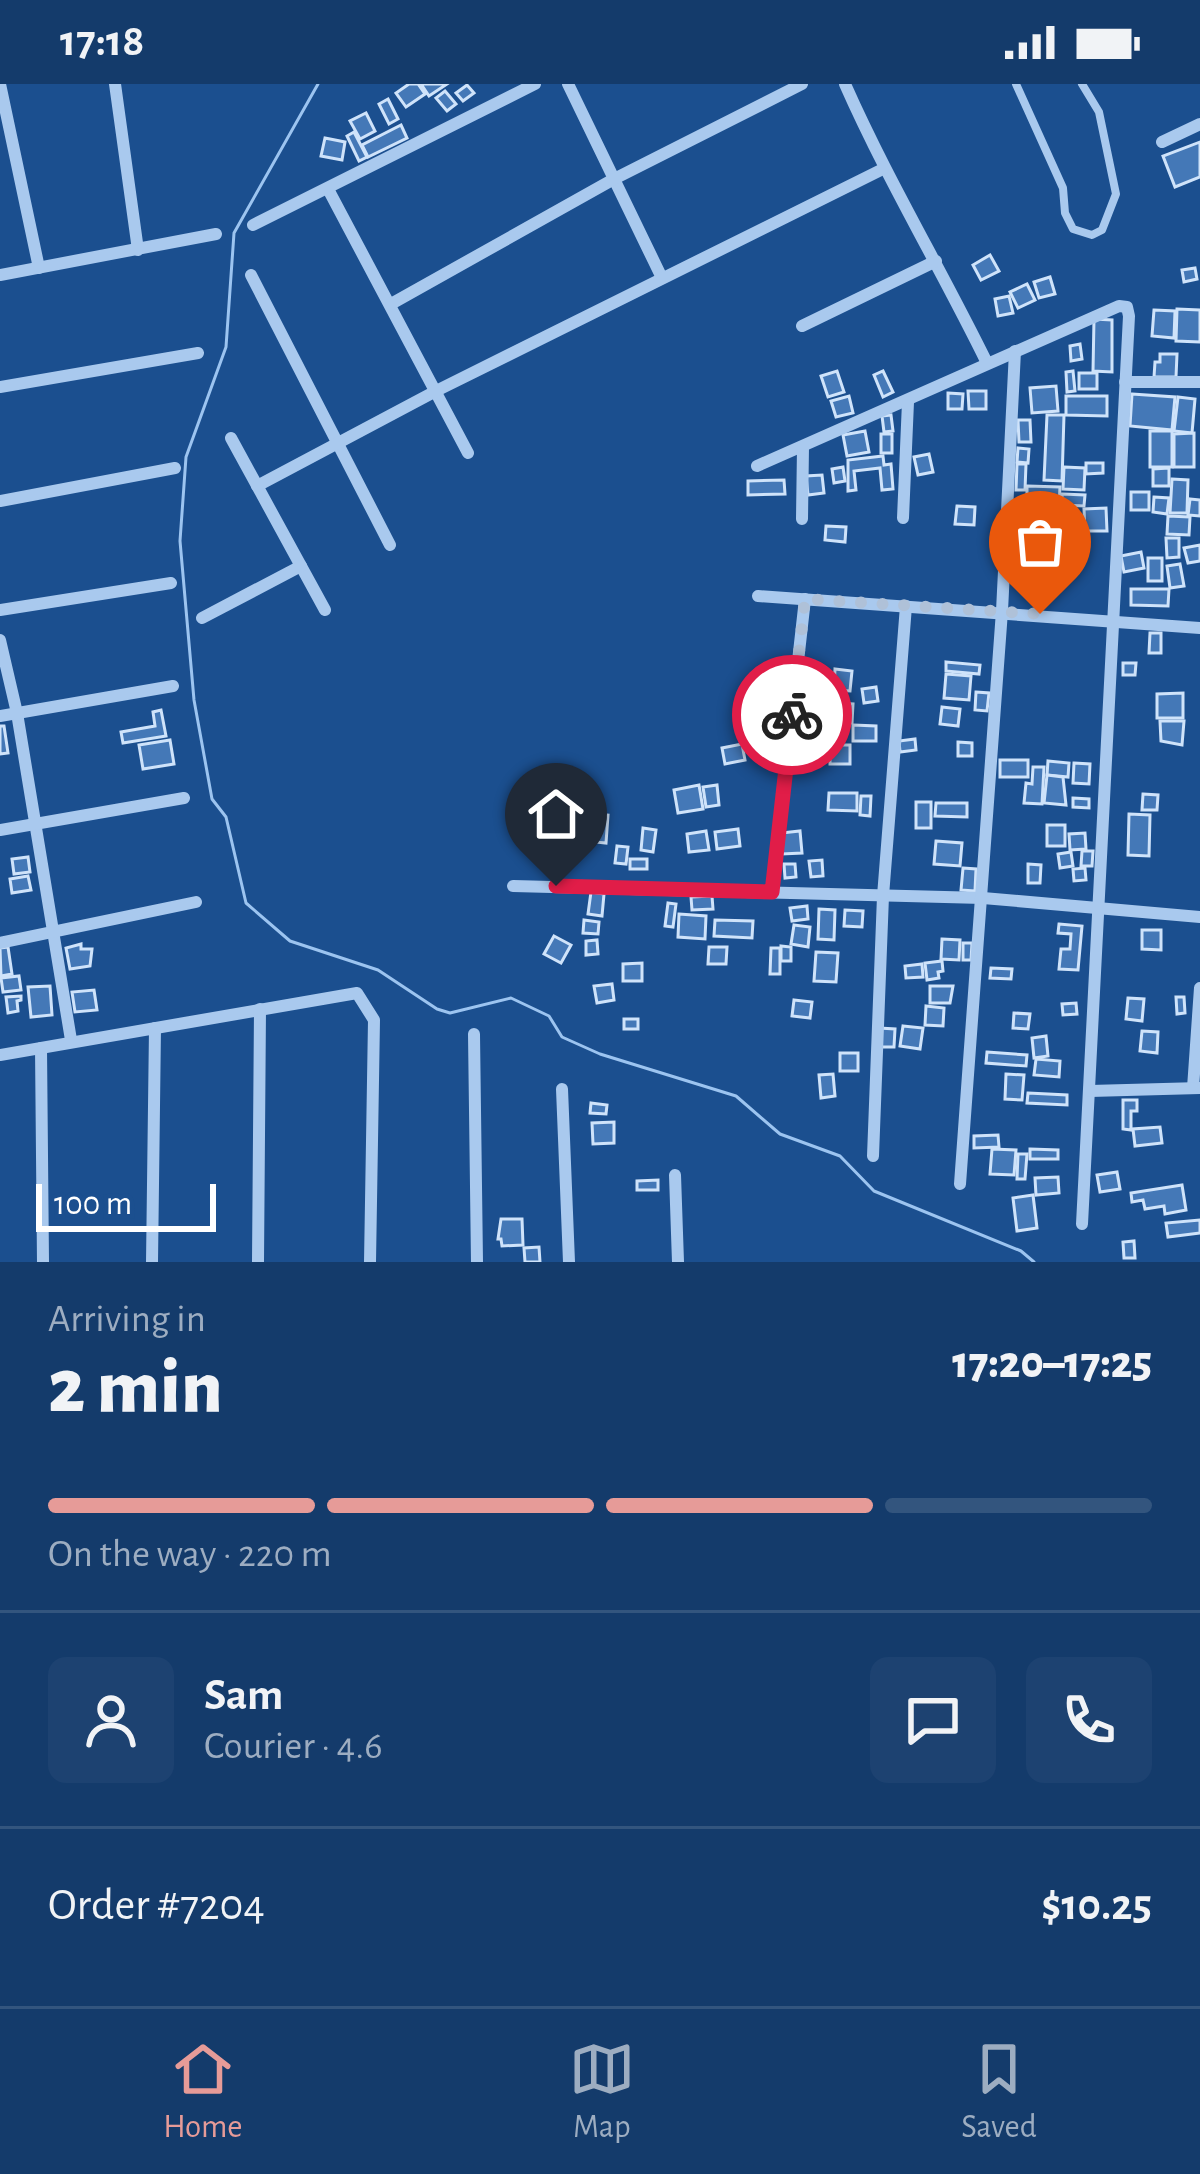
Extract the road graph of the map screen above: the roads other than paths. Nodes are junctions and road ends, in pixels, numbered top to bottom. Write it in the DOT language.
graph roads {
  1 [pos="0,84"];
  2 [pos="115,84"];
  3 [pos="535,84"];
  4 [pos="568,84"];
  5 [pos="845,84"];
  6 [pos="1016,84"];
  7 [pos="1082,84"];
  8 [pos="799,85"];
  9 [pos="1200,124"];
  10 [pos="1162,142"];
  11 [pos="883,169"];
  12 [pos="614,179"];
  13 [pos="328,189"];
  14 [pos="253,225"];
  15 [pos="216,234"];
  16 [pos="138,250"];
  17 [pos="936,260"];
  18 [pos="39,268"];
  19 [pos="0,275"];
  20 [pos="251,275"];
  21 [pos="662,278"];
  22 [pos="391,304"];
  23 [pos="802,326"];
  24 [pos="1015,351"];
  25 [pos="198,352"];
  26 [pos="988,362"];
  27 [pos="1125,382"];
  28 [pos="1200,382"];
  29 [pos="0,388"];
  30 [pos="436,392"];
  31 [pos="908,402"];
  32 [pos="231,438"];
  33 [pos="340,442"];
  34 [pos="803,447"];
  35 [pos="468,453"];
  36 [pos="758,466"];
  37 [pos="175,468"];
  38 [pos="257,486"];
  39 [pos="0,501"];
  40 [pos="903,518"];
  41 [pos="802,519"];
  42 [pos="390,544"];
  43 [pos="301,566"];
  44 [pos="171,583"];
  45 [pos="758,596"];
  46 [pos="805,599"];
  47 [pos="906,606"];
  48 [pos="0,610"];
  49 [pos="326,610"];
  50 [pos="1002,611"];
  51 [pos="202,618"];
  52 [pos="1114,621"];
  53 [pos="1200,628"];
  54 [pos="0,640"];
  55 [pos="173,686"];
  56 [pos="17,713"];
  57 [pos="0,716"];
  58 [pos="184,798"];
  59 [pos="35,824"];
  60 [pos="0,830"];
  61 [pos="513,886"];
  62 [pos="772,892"];
  63 [pos="883,896"];
  64 [pos="983,898"];
  65 [pos="196,902"];
  66 [pos="1097,905"];
  67 [pos="1200,917"];
  68 [pos="53,932"];
  69 [pos="0,943"];
  70 [pos="1200,988"];
  71 [pos="260,1009"];
  72 [pos="155,1028"];
  73 [pos="474,1034"];
  74 [pos="71,1040"];
  75 [pos="40,1048"];
  76 [pos="0,1055"];
  77 [pos="1196,1088"];
  78 [pos="562,1089"];
  79 [pos="1090,1091"];
  80 [pos="873,1156"];
  81 [pos="675,1175"];
  82 [pos="961,1184"];
  83 [pos="1082,1224"];
  84 [pos="43,1262"];
  85 [pos="152,1262"];
  86 [pos="258,1262"];
  87 [pos="370,1262"];
  88 [pos="477,1262"];
  89 [pos="569,1262"];
  90 [pos="678,1262"];
  1 -- 18 [label="street"];
  2 -- 16 [label="street"];
  3 -- 13 [label="street"];
  4 -- 12 [label="street"];
  5 -- 11 [label="street"];
  6 -- 7 [label="lane"];
  8 -- 12 [label="street"];
  9 -- 10 [label="street"];
  11 -- 17 [label="street"];
  11 -- 21 [label="street"];
  12 -- 21 [label="street"];
  12 -- 22 [label="street"];
  13 -- 14 [label="street"];
  13 -- 22 [label="street"];
  15 -- 16 [label="street"];
  16 -- 18 [label="street"];
  17 -- 23 [label="street"];
  17 -- 26 [label="street"];
  18 -- 19 [label="street"];
  20 -- 33 [label="street"];
  21 -- 30 [label="street"];
  22 -- 30 [label="street"];
  24 -- 26 [label="street"];
  24 -- 27 [label="street"];
  24 -- 50 [label="street"];
  25 -- 29 [label="street"];
  26 -- 31 [label="street"];
  27 -- 28 [label="street"];
  27 -- 52 [label="street"];
  30 -- 33 [label="street"];
  30 -- 35 [label="street"];
  31 -- 34 [label="street"];
  31 -- 40 [label="street"];
  32 -- 38 [label="street"];
  33 -- 38 [label="street"];
  33 -- 42 [label="street"];
  34 -- 36 [label="street"];
  34 -- 41 [label="street"];
  37 -- 39 [label="street"];
  38 -- 43 [label="street"];
  43 -- 49 [label="street"];
  43 -- 51 [label="street"];
  44 -- 48 [label="street"];
  45 -- 46 [label="street"];
  46 -- 47 [label="street"];
  46 -- 62 [label="street"];
  47 -- 50 [label="street"];
  47 -- 63 [label="street"];
  50 -- 52 [label="street"];
  50 -- 64 [label="street"];
  52 -- 53 [label="street"];
  52 -- 66 [label="street"];
  54 -- 56 [label="street"];
  55 -- 56 [label="street"];
  56 -- 57 [label="street"];
  56 -- 59 [label="street"];
  58 -- 59 [label="street"];
  59 -- 60 [label="street"];
  59 -- 68 [label="street"];
  61 -- 62 [label="street"];
  62 -- 63 [label="street"];
  63 -- 64 [label="street"];
  63 -- 80 [label="street"];
  64 -- 66 [label="street"];
  64 -- 82 [label="street"];
  65 -- 68 [label="street"];
  66 -- 67 [label="street"];
  66 -- 79 [label="street"];
  68 -- 69 [label="street"];
  68 -- 74 [label="street"];
  70 -- 77 [label="street"];
  71 -- 72 [label="street"];
  71 -- 86 [label="street"];
  71 -- 87 [label="street"];
  72 -- 74 [label="street"];
  72 -- 85 [label="street"];
  73 -- 88 [label="street"];
  74 -- 75 [label="street"];
  75 -- 76 [label="street"];
  75 -- 84 [label="street"];
  77 -- 79 [label="street"];
  78 -- 89 [label="street"];
  79 -- 83 [label="street"];
  81 -- 90 [label="street"];
}
